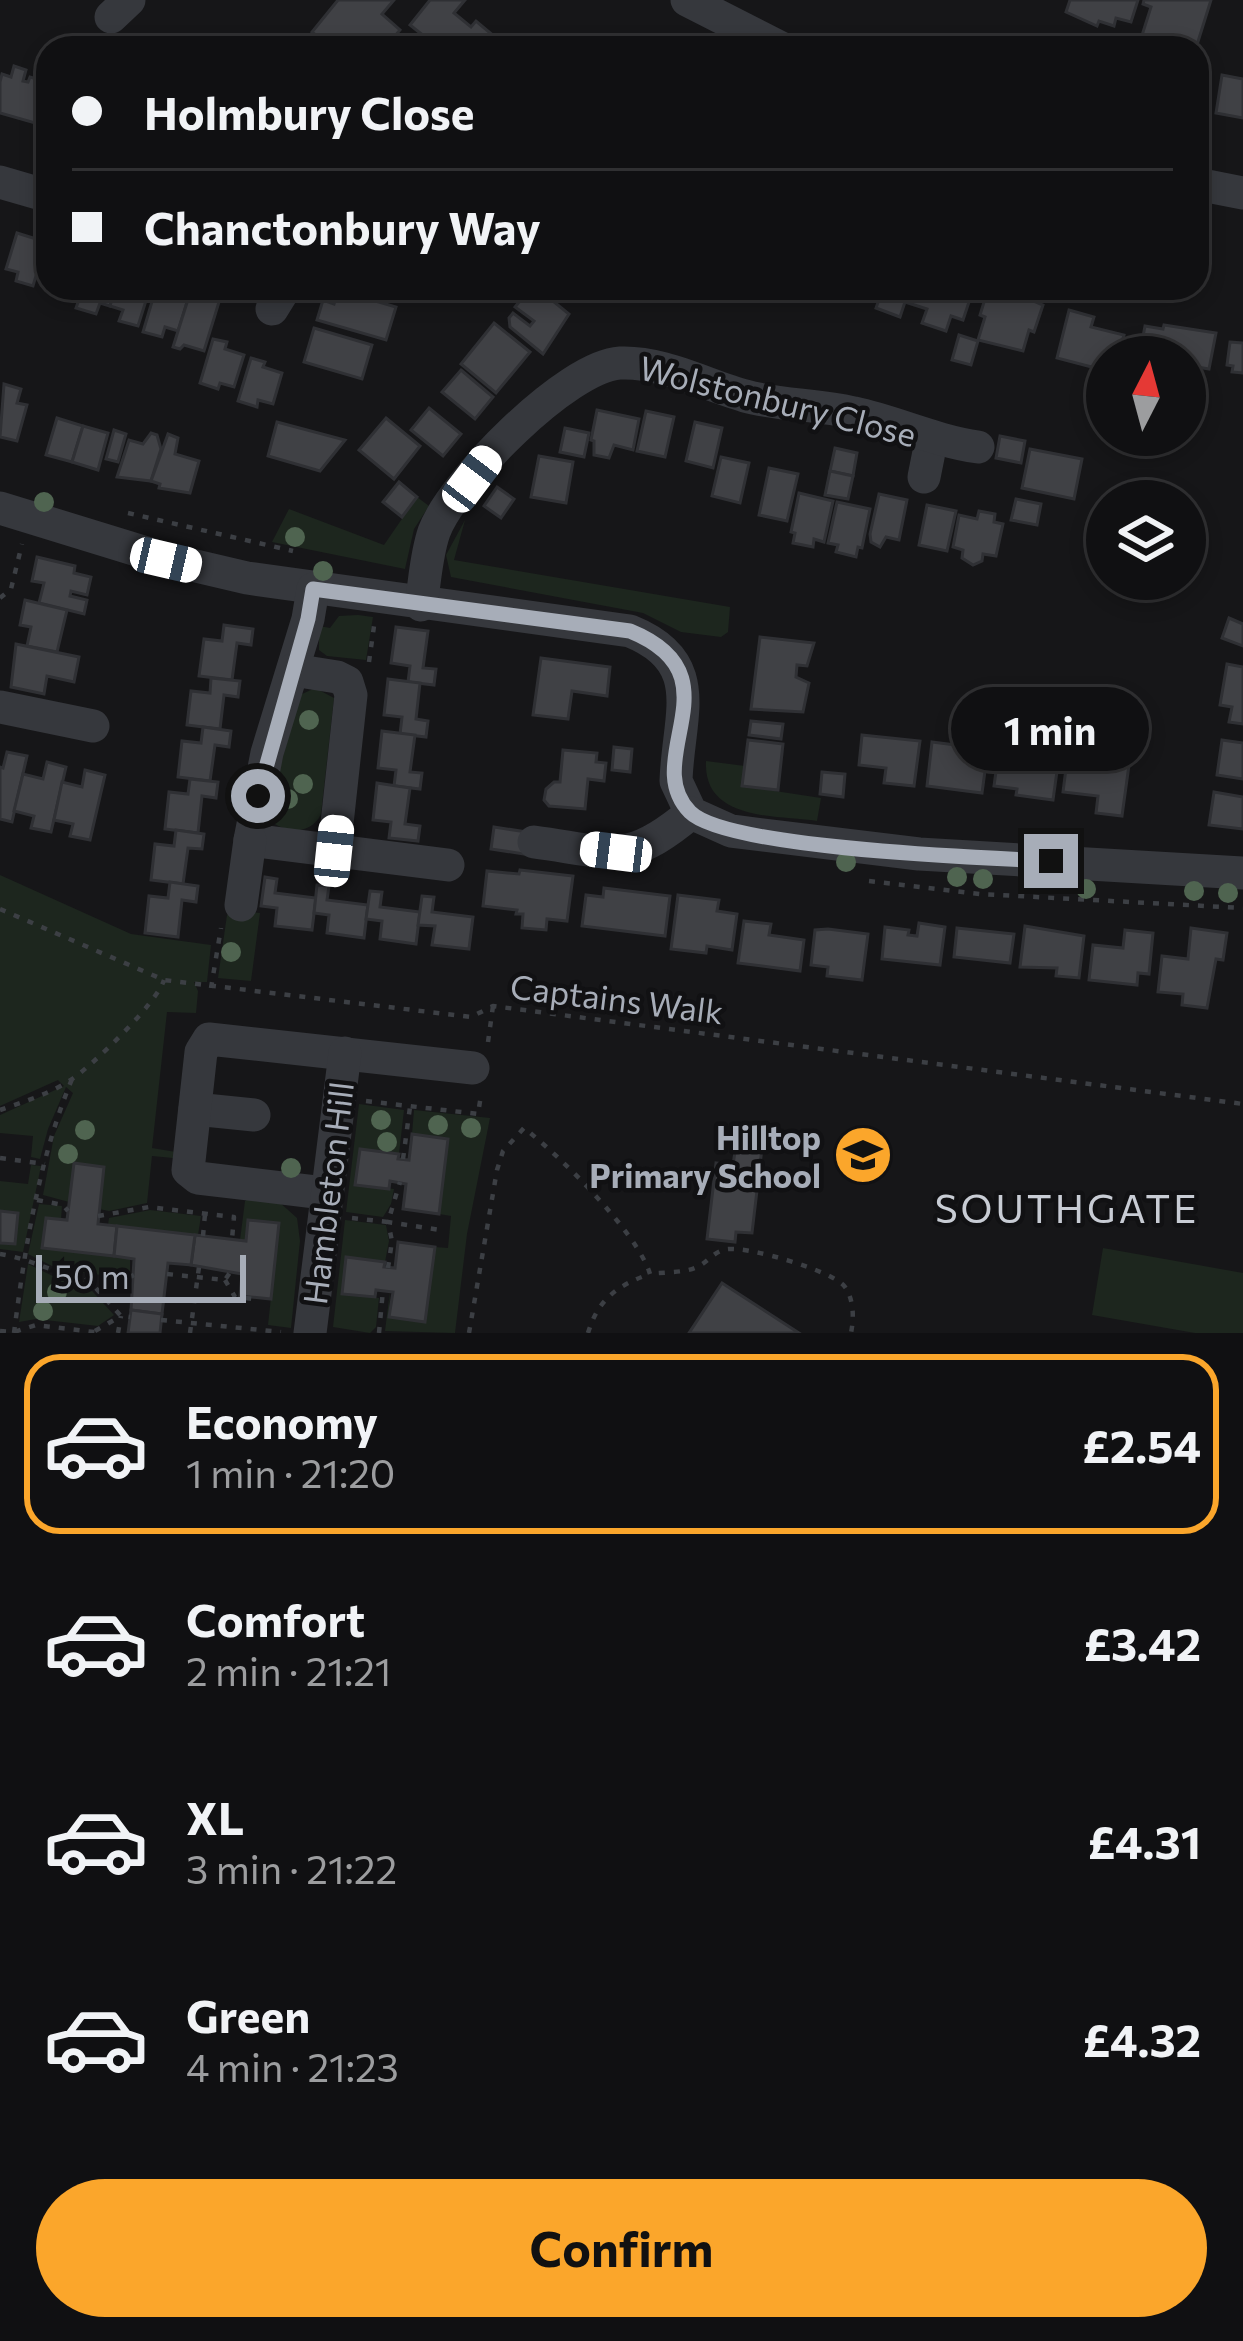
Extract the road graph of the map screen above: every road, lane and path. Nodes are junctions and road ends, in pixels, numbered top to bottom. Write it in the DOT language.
graph roads {
  1 [pos="687,0"];
  2 [pos="758,36"];
  3 [pos="0,182"];
  4 [pos="1209,186"];
  5 [pos="36,192"];
  6 [pos="1243,193"];
  7 [pos="932,437"];
  8 [pos="978,447"];
  9 [pos="924,477"];
  10 [pos="14,513"];
  11 [pos="313,589"];
  12 [pos="0,598"];
  13 [pos="378,598"];
  14 [pos="421,605"];
  15 [pos="293,670"];
  16 [pos="347,682"];
  17 [pos="0,706"];
  18 [pos="93,726"];
  19 [pos="691,813"];
  20 [pos="250,840"];
  21 [pos="534,842"];
  22 [pos="334,851"];
  23 [pos="448,866"];
  24 [pos="1243,873"];
  25 [pos="241,905"];
  26 [pos="0,909"];
  27 [pos="164,980"];
  28 [pos="211,988"];
  29 [pos="345,1053"];
  30 [pos="473,1068"];
  31 [pos="72,1079"];
  32 [pos="1243,1104"];
  33 [pos="410,1106"];
  34 [pos="195,1109"];
  35 [pos="0,1110"];
  36 [pos="254,1115"];
  37 [pos="0,1158"];
  38 [pos="403,1159"];
  39 [pos="45,1164"];
  40 [pos="400,1183"];
  41 [pos="37,1200"];
  42 [pos="323,1204"];
  43 [pos="68,1211"];
  44 [pos="98,1216"];
  45 [pos="388,1222"];
  46 [pos="440,1230"];
  47 [pos="232,1240"];
  48 [pos="0,1254"];
  49 [pos="25,1257"];
  50 [pos="199,1267"];
  51 [pos="388,1268"];
  52 [pos="230,1271"];
  53 [pos="167,1274"];
  54 [pos="650,1274"];
  55 [pos="134,1276"];
  56 [pos="86,1277"];
  57 [pos="197,1277"];
  58 [pos="225,1280"];
  59 [pos="383,1290"];
  60 [pos="254,1299"];
  61 [pos="121,1316"];
  62 [pos="130,1317"];
  63 [pos="161,1320"];
  64 [pos="191,1321"];
  65 [pos="0,1331"];
  66 [pos="14,1333"];
  67 [pos="98,1333"];
  68 [pos="118,1333"];
  69 [pos="190,1333"];
  70 [pos="287,1333"];
  71 [pos="310,1333"];
  72 [pos="379,1333"];
  73 [pos="469,1333"];
  74 [pos="588,1333"];
  75 [pos="851,1333"];
  1 -- 2 [label="street"];
  3 -- 5 [label="street"];
  4 -- 6 [label="street"];
  7 -- 8 [label="street, Wolstonbury Close"];
  7 -- 9 [label="street"];
  7 -- 14 [label="street, Wolstonbury Close"];
  10 -- 11 [label="street"];
  10 -- 12 [label="path"];
  11 -- 13 [label="street"];
  11 -- 15 [label="street"];
  13 -- 14 [label="street"];
  13 -- 16 [label="path"];
  14 -- 19 [label="street"];
  15 -- 16 [label="street"];
  15 -- 20 [label="street"];
  16 -- 22 [label="street"];
  17 -- 18 [label="street"];
  19 -- 21 [label="street"];
  19 -- 24 [label="street"];
  20 -- 22 [label="street"];
  20 -- 25 [label="street"];
  22 -- 23 [label="street"];
  25 -- 28 [label="path"];
  26 -- 27 [label="path, Captains Walk"];
  27 -- 28 [label="path, Captains Walk"];
  27 -- 31 [label="path"];
  28 -- 32 [label="path, Captains Walk"];
  29 -- 30 [label="street"];
  29 -- 34 [label="street"];
  29 -- 42 [label="street, Hambleton Hill"];
  31 -- 35 [label="path"];
  31 -- 39 [label="path"];
  33 -- 38 [label="path"];
  34 -- 36 [label="street"];
  34 -- 42 [label="street"];
  37 -- 39 [label="path"];
  39 -- 41 [label="path"];
  40 -- 45 [label="path"];
  41 -- 43 [label="path"];
  41 -- 49 [label="path"];
  42 -- 45 [label="path"];
  42 -- 71 [label="street, Hambleton Hill"];
  44 -- 47 [label="path"];
  45 -- 46 [label="path"];
  45 -- 51 [label="path"];
  48 -- 49 [label="path"];
  49 -- 56 [label="path"];
  49 -- 66 [label="path"];
  50 -- 57 [label="path"];
  52 -- 58 [label="path"];
  53 -- 57 [label="path"];
  54 -- 73 [label="path"];
  54 -- 74 [label="path"];
  54 -- 75 [label="path"];
  55 -- 56 [label="path"];
  56 -- 61 [label="path"];
  57 -- 58 [label="path"];
  57 -- 64 [label="path"];
  58 -- 60 [label="path"];
  59 -- 72 [label="path"];
  61 -- 62 [label="path"];
  61 -- 67 [label="path"];
  61 -- 68 [label="path"];
  63 -- 64 [label="path"];
  64 -- 69 [label="path"];
  64 -- 70 [label="path"];
  65 -- 66 [label="path"];
  66 -- 67 [label="path"];
}
